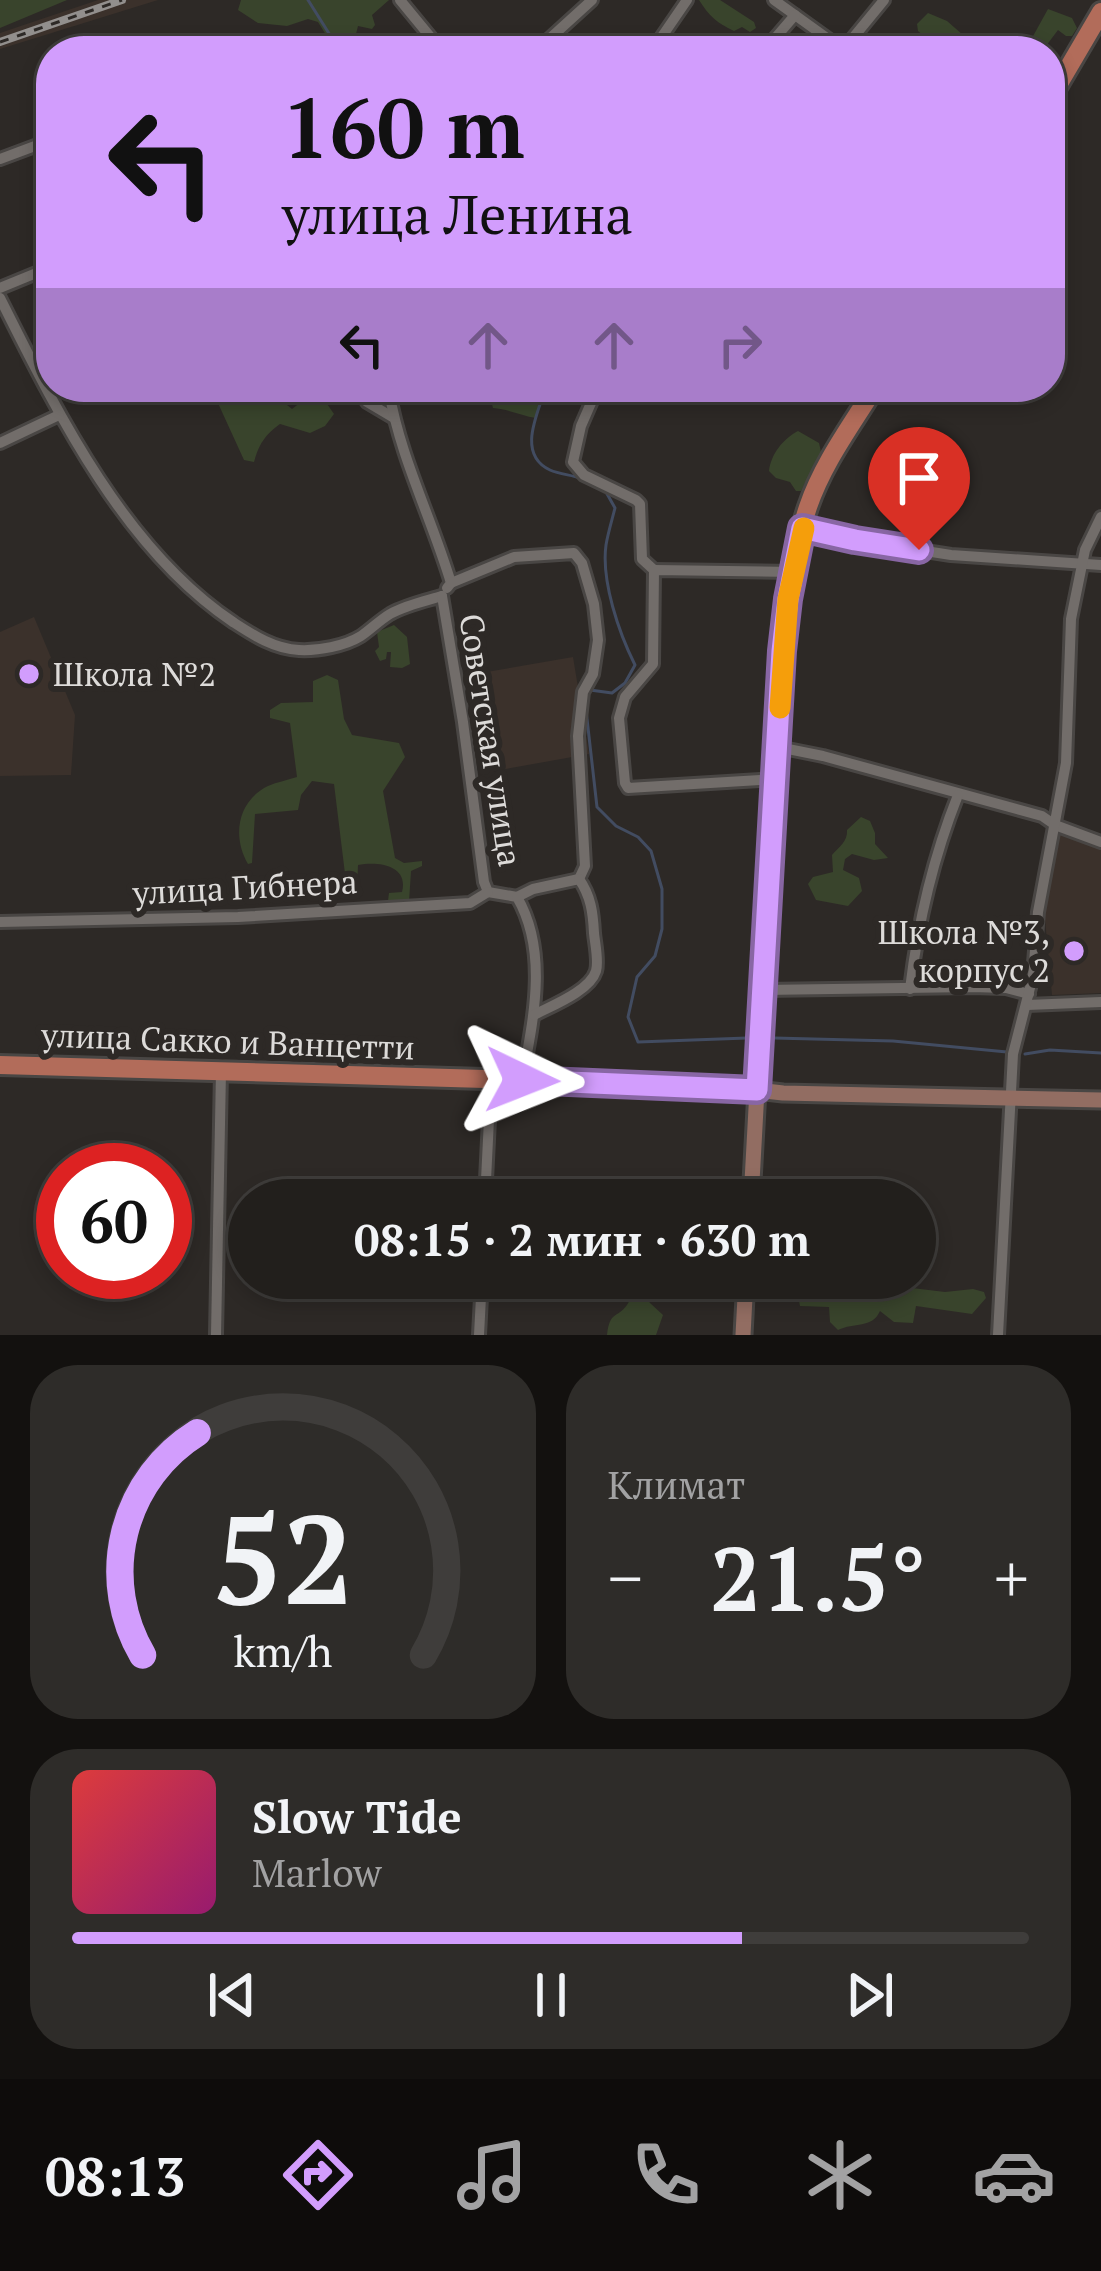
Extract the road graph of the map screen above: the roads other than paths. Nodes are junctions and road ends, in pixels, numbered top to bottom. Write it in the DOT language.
graph roads {
  1 [pos="400,0"];
  2 [pos="592,0"];
  3 [pos="687,0"];
  4 [pos="774,0"];
  5 [pos="884,0"];
  6 [pos="1101,12"];
  7 [pos="796,15"];
  8 [pos="430,36"];
  9 [pos="552,36"];
  10 [pos="662,36"];
  11 [pos="777,36"];
  12 [pos="824,36"];
  13 [pos="856,36"];
  14 [pos="1065,73"];
  15 [pos="36,146"];
  16 [pos="0,159"];
  17 [pos="36,273"];
  18 [pos="0,288"];
  19 [pos="0,298"];
  20 [pos="36,364"];
  21 [pos="54,402"];
  22 [pos="367,402"];
  23 [pos="393,402"];
  24 [pos="591,402"];
  25 [pos="866,402"];
  26 [pos="59,415"];
  27 [pos="394,418"];
  28 [pos="0,443"];
  29 [pos="1101,518"];
  30 [pos="802,528"];
  31 [pos="1082,563"];
  32 [pos="1101,565"];
  33 [pos="654,570"];
  34 [pos="793,572"];
  35 [pos="451,583"];
  36 [pos="442,596"];
  37 [pos="778,747"];
  38 [pos="776,779"];
  39 [pos="958,795"];
  40 [pos="1055,825"];
  41 [pos="1101,842"];
  42 [pos="579,880"];
  43 [pos="488,892"];
  44 [pos="517,897"];
  45 [pos="0,922"];
  46 [pos="910,989"];
  47 [pos="763,990"];
  48 [pos="1028,999"];
  49 [pos="1101,1002"];
  50 [pos="534,1015"];
  51 [pos="0,1065"];
  52 [pos="221,1071"];
  53 [pos="491,1079"];
  54 [pos="522,1080"];
  55 [pos="757,1090"];
  56 [pos="1011,1098"];
  57 [pos="1101,1100"];
  58 [pos="486,1179"];
  59 [pos="752,1179"];
  60 [pos="481,1299"];
  61 [pos="745,1299"];
  62 [pos="216,1335"];
  63 [pos="479,1335"];
  64 [pos="743,1335"];
  65 [pos="998,1335"];
  1 -- 8 [label="street"];
  2 -- 9 [label="street"];
  3 -- 10 [label="street"];
  4 -- 7 [label="street"];
  5 -- 13 [label="street"];
  6 -- 14 [label="main road"];
  7 -- 11 [label="street"];
  7 -- 12 [label="street"];
  15 -- 16 [label="street"];
  17 -- 18 [label="street"];
  19 -- 20 [label="street"];
  21 -- 26 [label="street"];
  22 -- 27 [label="street"];
  23 -- 27 [label="street"];
  24 -- 33 [label="street"];
  25 -- 30 [label="main road"];
  26 -- 28 [label="street"];
  26 -- 36 [label="street"];
  27 -- 35 [label="street"];
  29 -- 31 [label="street"];
  30 -- 31 [label="street"];
  30 -- 34 [label="main road"];
  31 -- 32 [label="street"];
  31 -- 40 [label="street"];
  33 -- 34 [label="street"];
  33 -- 38 [label="street"];
  34 -- 37 [label="main road"];
  35 -- 36 [label="street"];
  35 -- 42 [label="street"];
  36 -- 43 [label="street, Советская улица"];
  37 -- 38 [label="main road"];
  37 -- 39 [label="street"];
  38 -- 47 [label="main road"];
  39 -- 40 [label="street"];
  39 -- 46 [label="street"];
  40 -- 41 [label="street"];
  40 -- 48 [label="street"];
  42 -- 44 [label="street"];
  42 -- 50 [label="street"];
  43 -- 44 [label="street, Советская улица"];
  43 -- 45 [label="street, улица Гибнера"];
  44 -- 50 [label="street, Советская улица"];
  46 -- 47 [label="street"];
  46 -- 48 [label="street"];
  47 -- 55 [label="main road"];
  48 -- 49 [label="street"];
  48 -- 56 [label="street"];
  50 -- 54 [label="street, Советская улица"];
  51 -- 52 [label="main road, улица Сакко и Ванцетти"];
  52 -- 53 [label="main road, улица Сакко и Ванцетти"];
  52 -- 62 [label="street"];
  53 -- 54 [label="main road, улица Сакко и Ванцетти"];
  53 -- 58 [label="street"];
  54 -- 55 [label="main road, улица Сакко и Ванцетти"];
  55 -- 56 [label="street, улица Сакко и Ванцетти"];
  55 -- 59 [label="street"];
  56 -- 57 [label="street, улица Сакко и Ванцетти"];
  56 -- 65 [label="street"];
  60 -- 63 [label="street"];
  61 -- 64 [label="street"];
}
